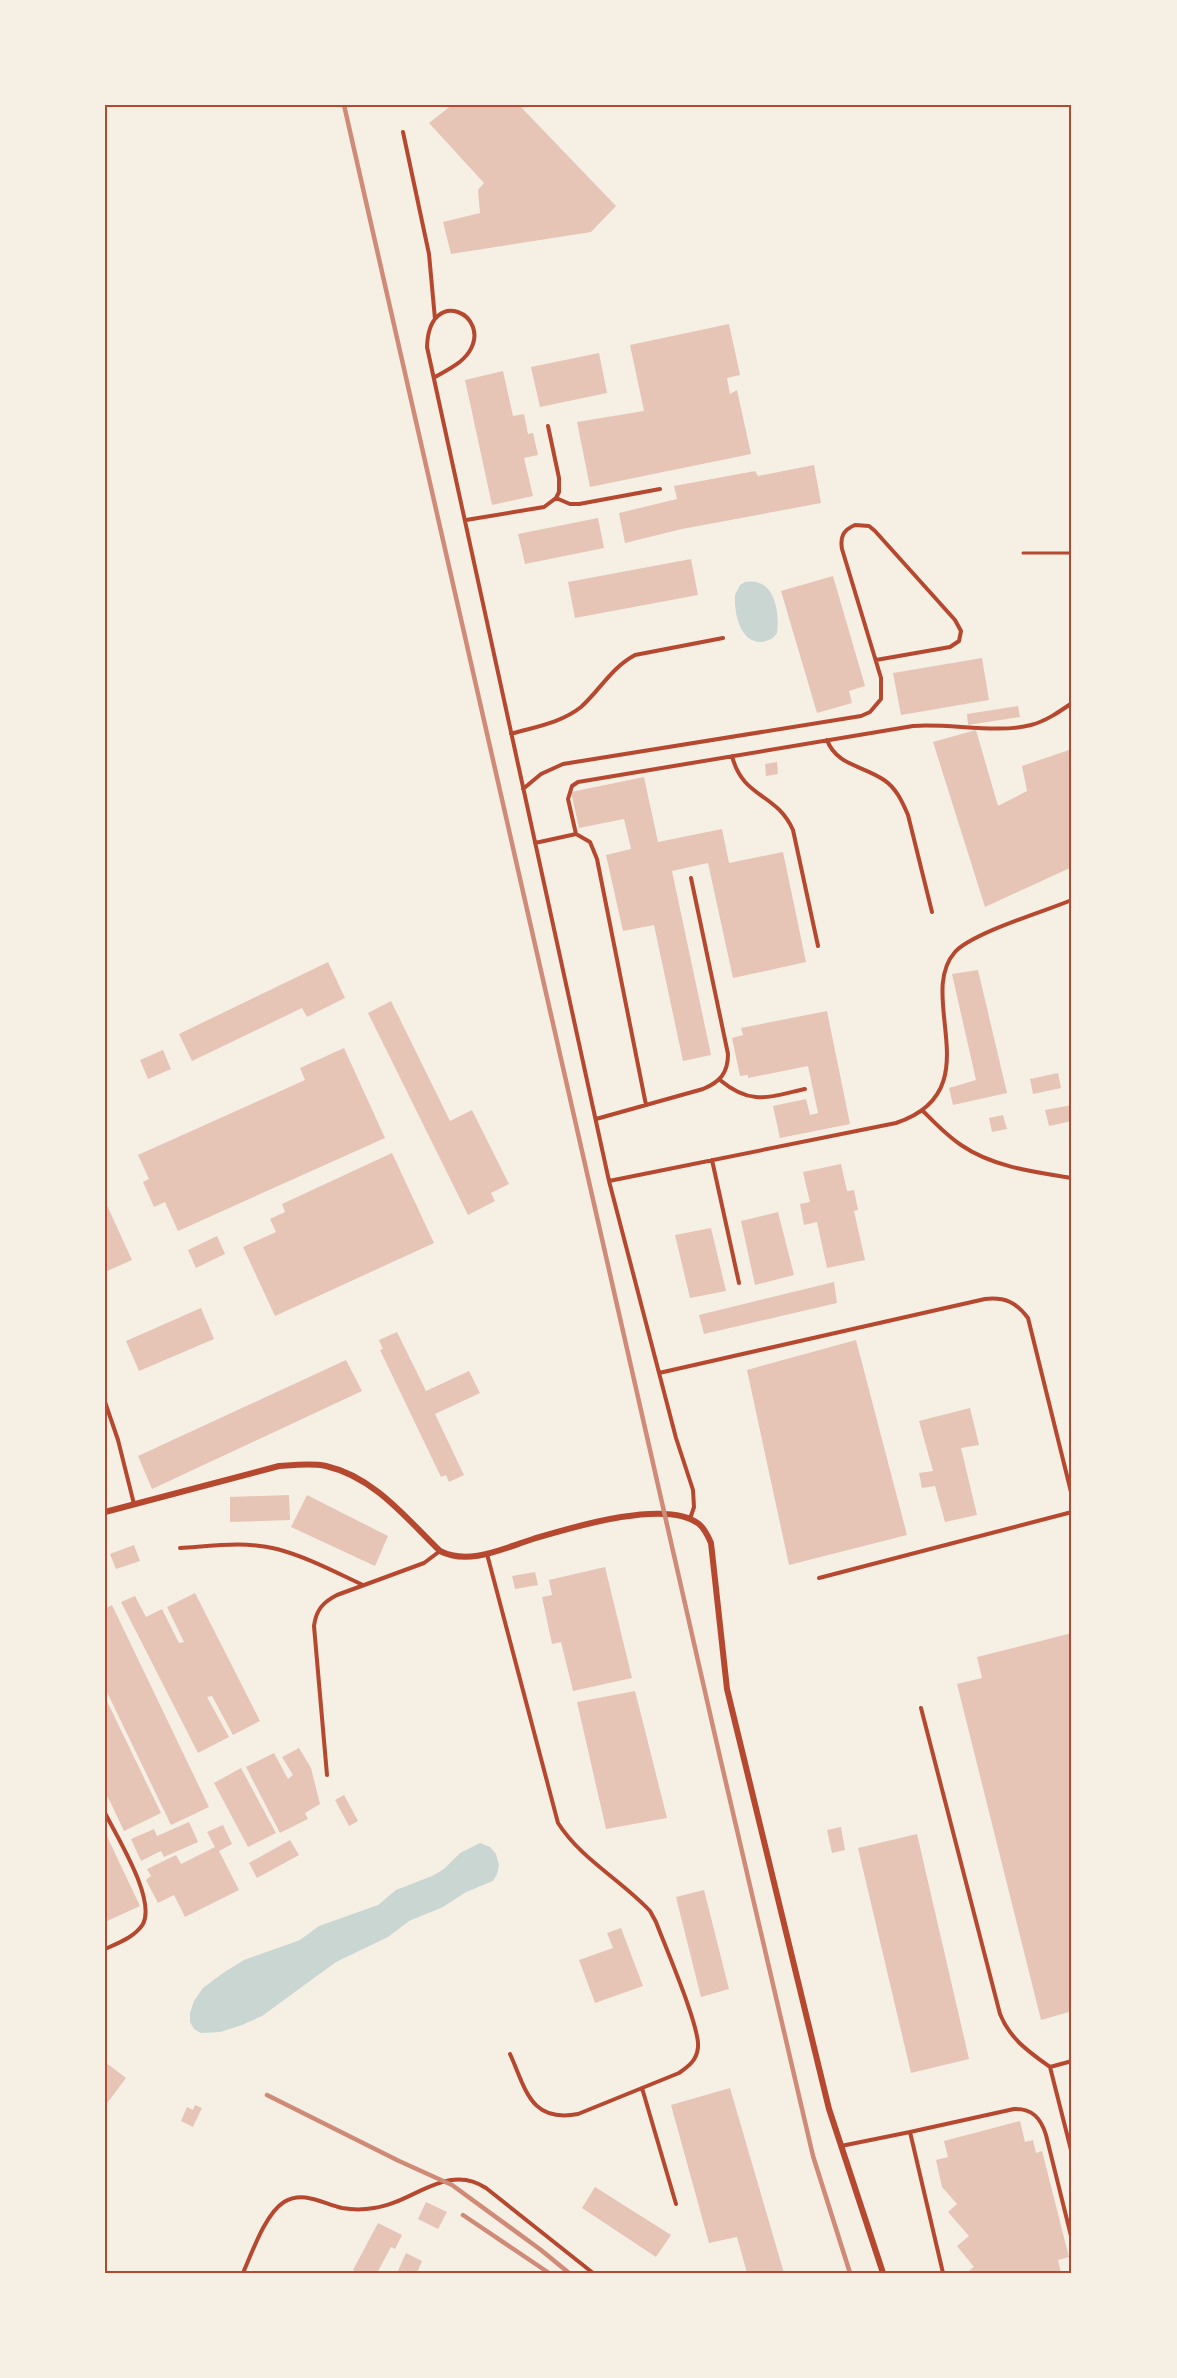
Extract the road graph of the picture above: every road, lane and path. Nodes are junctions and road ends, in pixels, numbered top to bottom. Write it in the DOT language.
graph roads {
  1 [pos="403,132"];
  2 [pos="435,319"];
  3 [pos="435,377"];
  4 [pos="548,426"];
  5 [pos="660,489"];
  6 [pos="556,498"];
  7 [pos="466,520"];
  8 [pos="1023,553"];
  9 [pos="1072,553"];
  10 [pos="723,638"];
  11 [pos="876,660"];
  12 [pos="1072,703"];
  13 [pos="511,734"];
  14 [pos="827,740"];
  15 [pos="732,756"];
  16 [pos="523,790"];
  17 [pos="576,834"];
  18 [pos="535,843"];
  19 [pos="692,878"];
  20 [pos="1072,900"];
  21 [pos="932,912"];
  22 [pos="818,946"];
  23 [pos="720,1080"];
  24 [pos="805,1089"];
  25 [pos="646,1105"];
  26 [pos="922,1110"];
  27 [pos="596,1119"];
  28 [pos="712,1160"];
  29 [pos="1072,1178"];
  30 [pos="609,1181"];
  31 [pos="739,1283"];
  32 [pos="659,1373"];
  33 [pos="105,1402"];
  34 [pos="1072,1496"];
  35 [pos="134,1504"];
  36 [pos="105,1512"];
  37 [pos="1072,1512"];
  38 [pos="690,1519"];
  39 [pos="180,1548"];
  40 [pos="440,1551"];
  41 [pos="487,1553"];
  42 [pos="819,1578"];
  43 [pos="364,1585"];
  44 [pos="921,1708"];
  45 [pos="327,1775"];
  46 [pos="105,1813"];
  47 [pos="105,1949"];
  48 [pos="510,2054"];
  49 [pos="1072,2061"];
  50 [pos="1050,2067"];
  51 [pos="642,2088"];
  52 [pos="910,2132"];
  53 [pos="840,2146"];
  54 [pos="1072,2154"];
  55 [pos="676,2204"];
  56 [pos="1072,2240"];
  57 [pos="243,2273"];
  58 [pos="593,2273"];
  59 [pos="883,2273"];
  60 [pos="943,2273"];
  1 -- 2 [label="lane"];
  2 -- 3 [label="lane"];
  2 -- 3 [label="lane"];
  3 -- 7 [label="lane"];
  4 -- 6 [label="lane"];
  5 -- 6 [label="lane"];
  6 -- 7 [label="lane"];
  7 -- 13 [label="lane"];
  8 -- 9 [label="path"];
  10 -- 13 [label="lane"];
  11 -- 11 [label="lane"];
  11 -- 16 [label="lane"];
  12 -- 14 [label="lane"];
  13 -- 16 [label="lane"];
  14 -- 15 [label="lane"];
  14 -- 21 [label="lane"];
  15 -- 17 [label="lane"];
  15 -- 22 [label="lane"];
  16 -- 18 [label="lane"];
  17 -- 18 [label="lane"];
  17 -- 25 [label="lane"];
  18 -- 27 [label="lane"];
  19 -- 23 [label="lane"];
  20 -- 26 [label="lane"];
  23 -- 24 [label="lane"];
  23 -- 25 [label="lane"];
  25 -- 27 [label="lane"];
  26 -- 28 [label="lane"];
  26 -- 29 [label="lane"];
  27 -- 30 [label="lane"];
  28 -- 30 [label="lane"];
  28 -- 31 [label="lane"];
  30 -- 32 [label="lane"];
  32 -- 34 [label="lane"];
  32 -- 38 [label="lane"];
  33 -- 35 [label="lane"];
  35 -- 36 [label="street"];
  35 -- 40 [label="street"];
  37 -- 42 [label="lane"];
  38 -- 41 [label="street"];
  38 -- 53 [label="street"];
  39 -- 43 [label="lane"];
  40 -- 41 [label="street"];
  40 -- 43 [label="lane"];
  41 -- 51 [label="lane"];
  43 -- 45 [label="lane"];
  44 -- 50 [label="lane"];
  46 -- 47 [label="lane"];
  48 -- 51 [label="lane"];
  49 -- 50 [label="lane"];
  50 -- 54 [label="lane"];
  51 -- 55 [label="lane"];
  52 -- 53 [label="lane"];
  52 -- 56 [label="lane"];
  52 -- 60 [label="lane"];
  53 -- 59 [label="street"];
  57 -- 58 [label="lane"];
}
